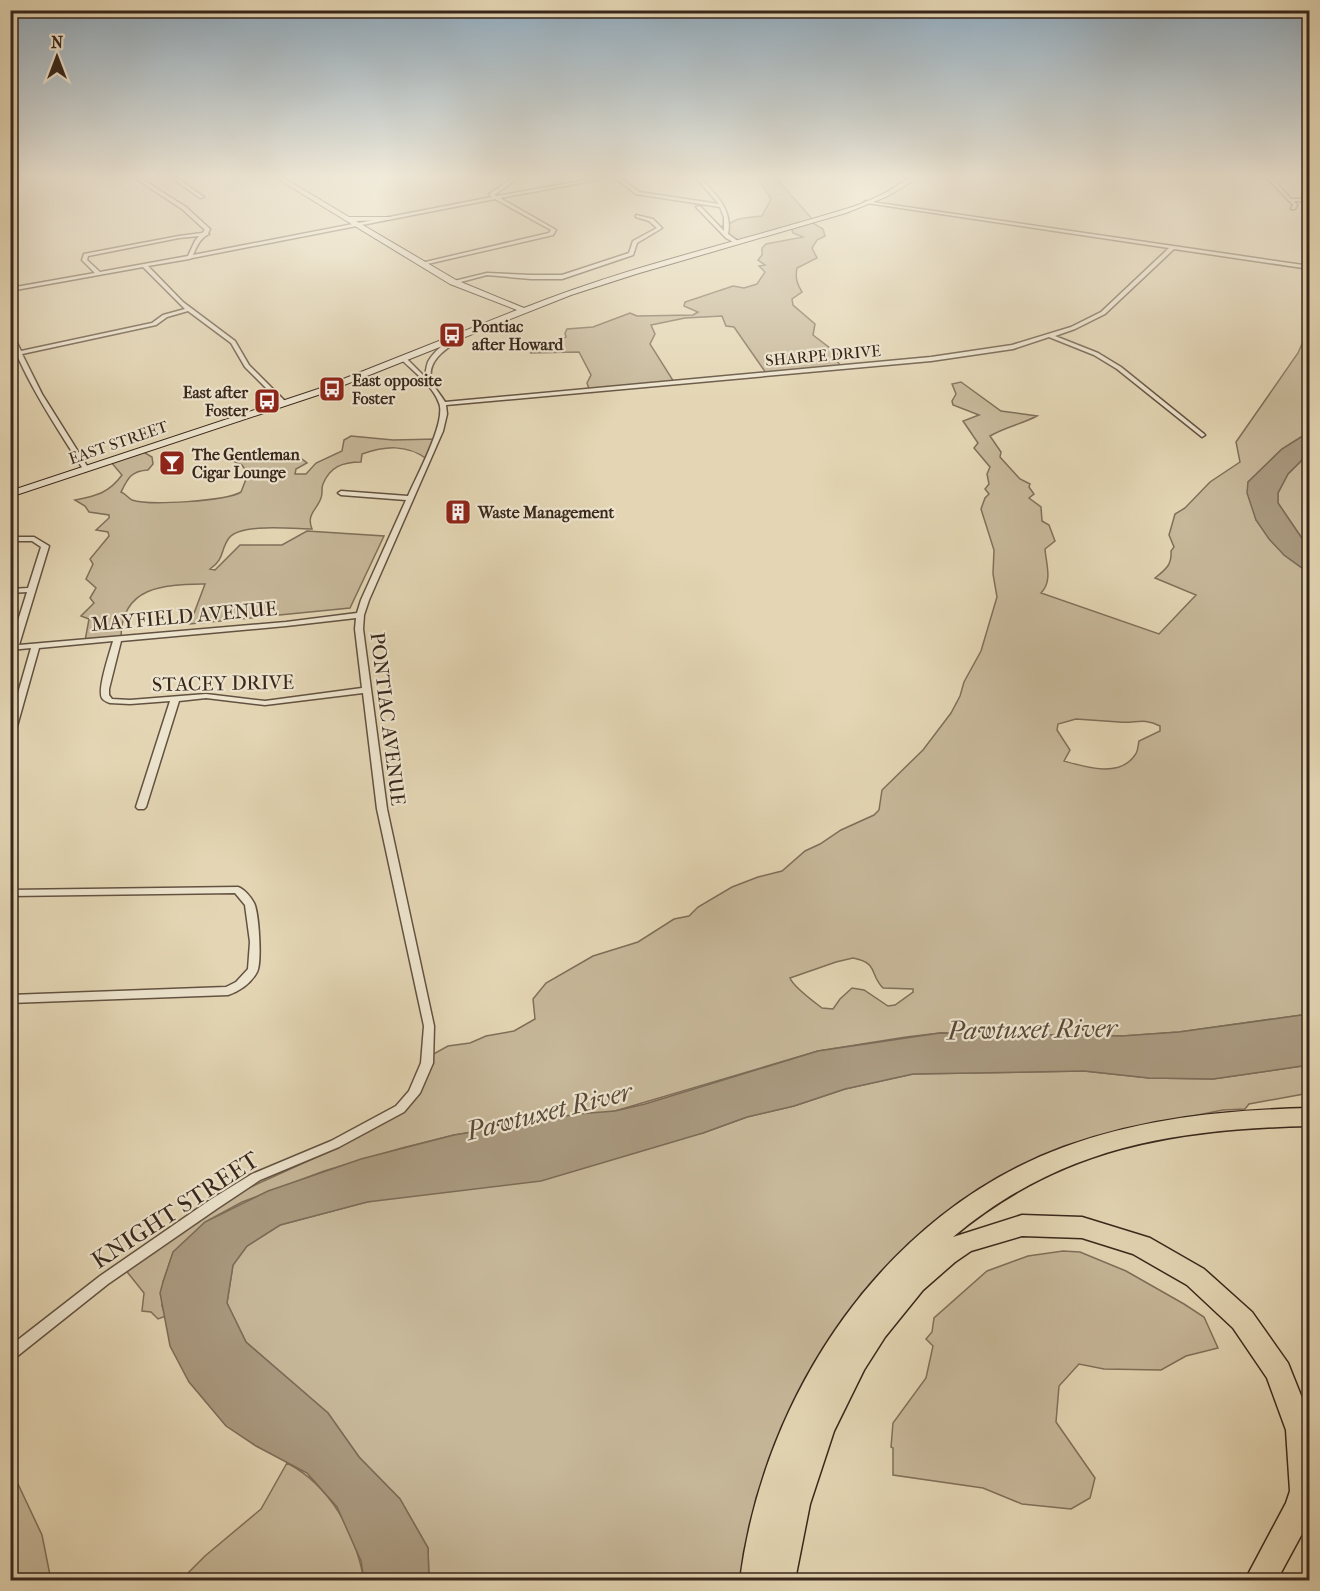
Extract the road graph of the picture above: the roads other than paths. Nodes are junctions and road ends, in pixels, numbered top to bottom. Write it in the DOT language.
graph roads {
  1 [pos="100,252"];
  2 [pos="192,252"];
  3 [pos="220,252"];
  4 [pos="403,252"];
  5 [pos="473,252"];
  6 [pos="632,252"];
  7 [pos="701,252"];
  8 [pos="1167,252"];
  9 [pos="1201,252"];
  10 [pos="189,258"];
  11 [pos="423,264"];
  12 [pos="146,266"];
  13 [pos="1310,268"];
  14 [pos="99,274"];
  15 [pos="453,282"];
  16 [pos="10,290"];
  17 [pos="190,309"];
  18 [pos="523,310"];
  19 [pos="10,335"];
  20 [pos="463,335"];
  21 [pos="1051,336"];
  22 [pos="18,353"];
  23 [pos="404,359"];
  24 [pos="430,385"];
  25 [pos="284,403"];
  26 [pos="443,404"];
  27 [pos="1202,435"];
  28 [pos="86,469"];
  29 [pos="341,493"];
  30 [pos="10,494"];
  31 [pos="409,498"];
  32 [pos="10,539"];
  33 [pos="30,590"];
  34 [pos="10,591"];
  35 [pos="360,615"];
  36 [pos="118,638"];
  37 [pos="36,646"];
  38 [pos="12,648"];
  39 [pos="366,690"];
  40 [pos="175,699"];
  41 [pos="14,713"];
  42 [pos="10,737"];
  43 [pos="141,807"];
  44 [pos="10,893"];
  45 [pos="10,999"];
  46 [pos="428,1038"];
  47 [pos="1310,1116"];
  48 [pos="10,1354"];
  49 [pos="755,1581"];
  50 [pos="780,1581"];
  51 [pos="1260,1581"];
  1 -- 14 [label="street"];
  2 -- 10 [label="street"];
  3 -- 10 [label="street"];
  4 -- 11 [label="main road"];
  5 -- 11 [label="street"];
  6 -- 15 [label="street"];
  7 -- 18 [label="main road"];
  8 -- 21 [label="street, SHARPE DRIVE"];
  9 -- 13 [label="street"];
  10 -- 12 [label="street"];
  11 -- 15 [label="main road"];
  12 -- 14 [label="street"];
  12 -- 17 [label="street"];
  14 -- 16 [label="street"];
  15 -- 18 [label="main road"];
  17 -- 22 [label="street"];
  17 -- 25 [label="street"];
  18 -- 20 [label="main road"];
  19 -- 22 [label="street"];
  20 -- 23 [label="main road"];
  20 -- 24 [label="street"];
  21 -- 26 [label="street, SHARPE DRIVE"];
  21 -- 27 [label="street"];
  22 -- 28 [label="street"];
  23 -- 24 [label="street"];
  23 -- 25 [label="main road, EAST STREET"];
  24 -- 26 [label="street"];
  25 -- 28 [label="main road, EAST STREET"];
  26 -- 31 [label="street, PONTIAC AVENUE"];
  28 -- 30 [label="main road, EAST STREET"];
  29 -- 31 [label="street"];
  31 -- 35 [label="street, PONTIAC AVENUE"];
  32 -- 33 [label="street"];
  33 -- 34 [label="street"];
  33 -- 38 [label="street"];
  35 -- 36 [label="street, MAYFIELD AVENUE"];
  35 -- 39 [label="street, PONTIAC AVENUE"];
  36 -- 37 [label="street, MAYFIELD AVENUE"];
  36 -- 40 [label="street, STACEY DRIVE"];
  37 -- 38 [label="street, MAYFIELD AVENUE"];
  37 -- 41 [label="street"];
  39 -- 40 [label="street, STACEY DRIVE"];
  39 -- 46 [label="street, PONTIAC AVENUE"];
  40 -- 43 [label="street"];
  41 -- 42 [label="street"];
  44 -- 45 [label="street"];
  46 -- 48 [label="street, KNIGHT STREET"];
  47 -- 49 [label="highway"];
  50 -- 51 [label="highway"];
}
